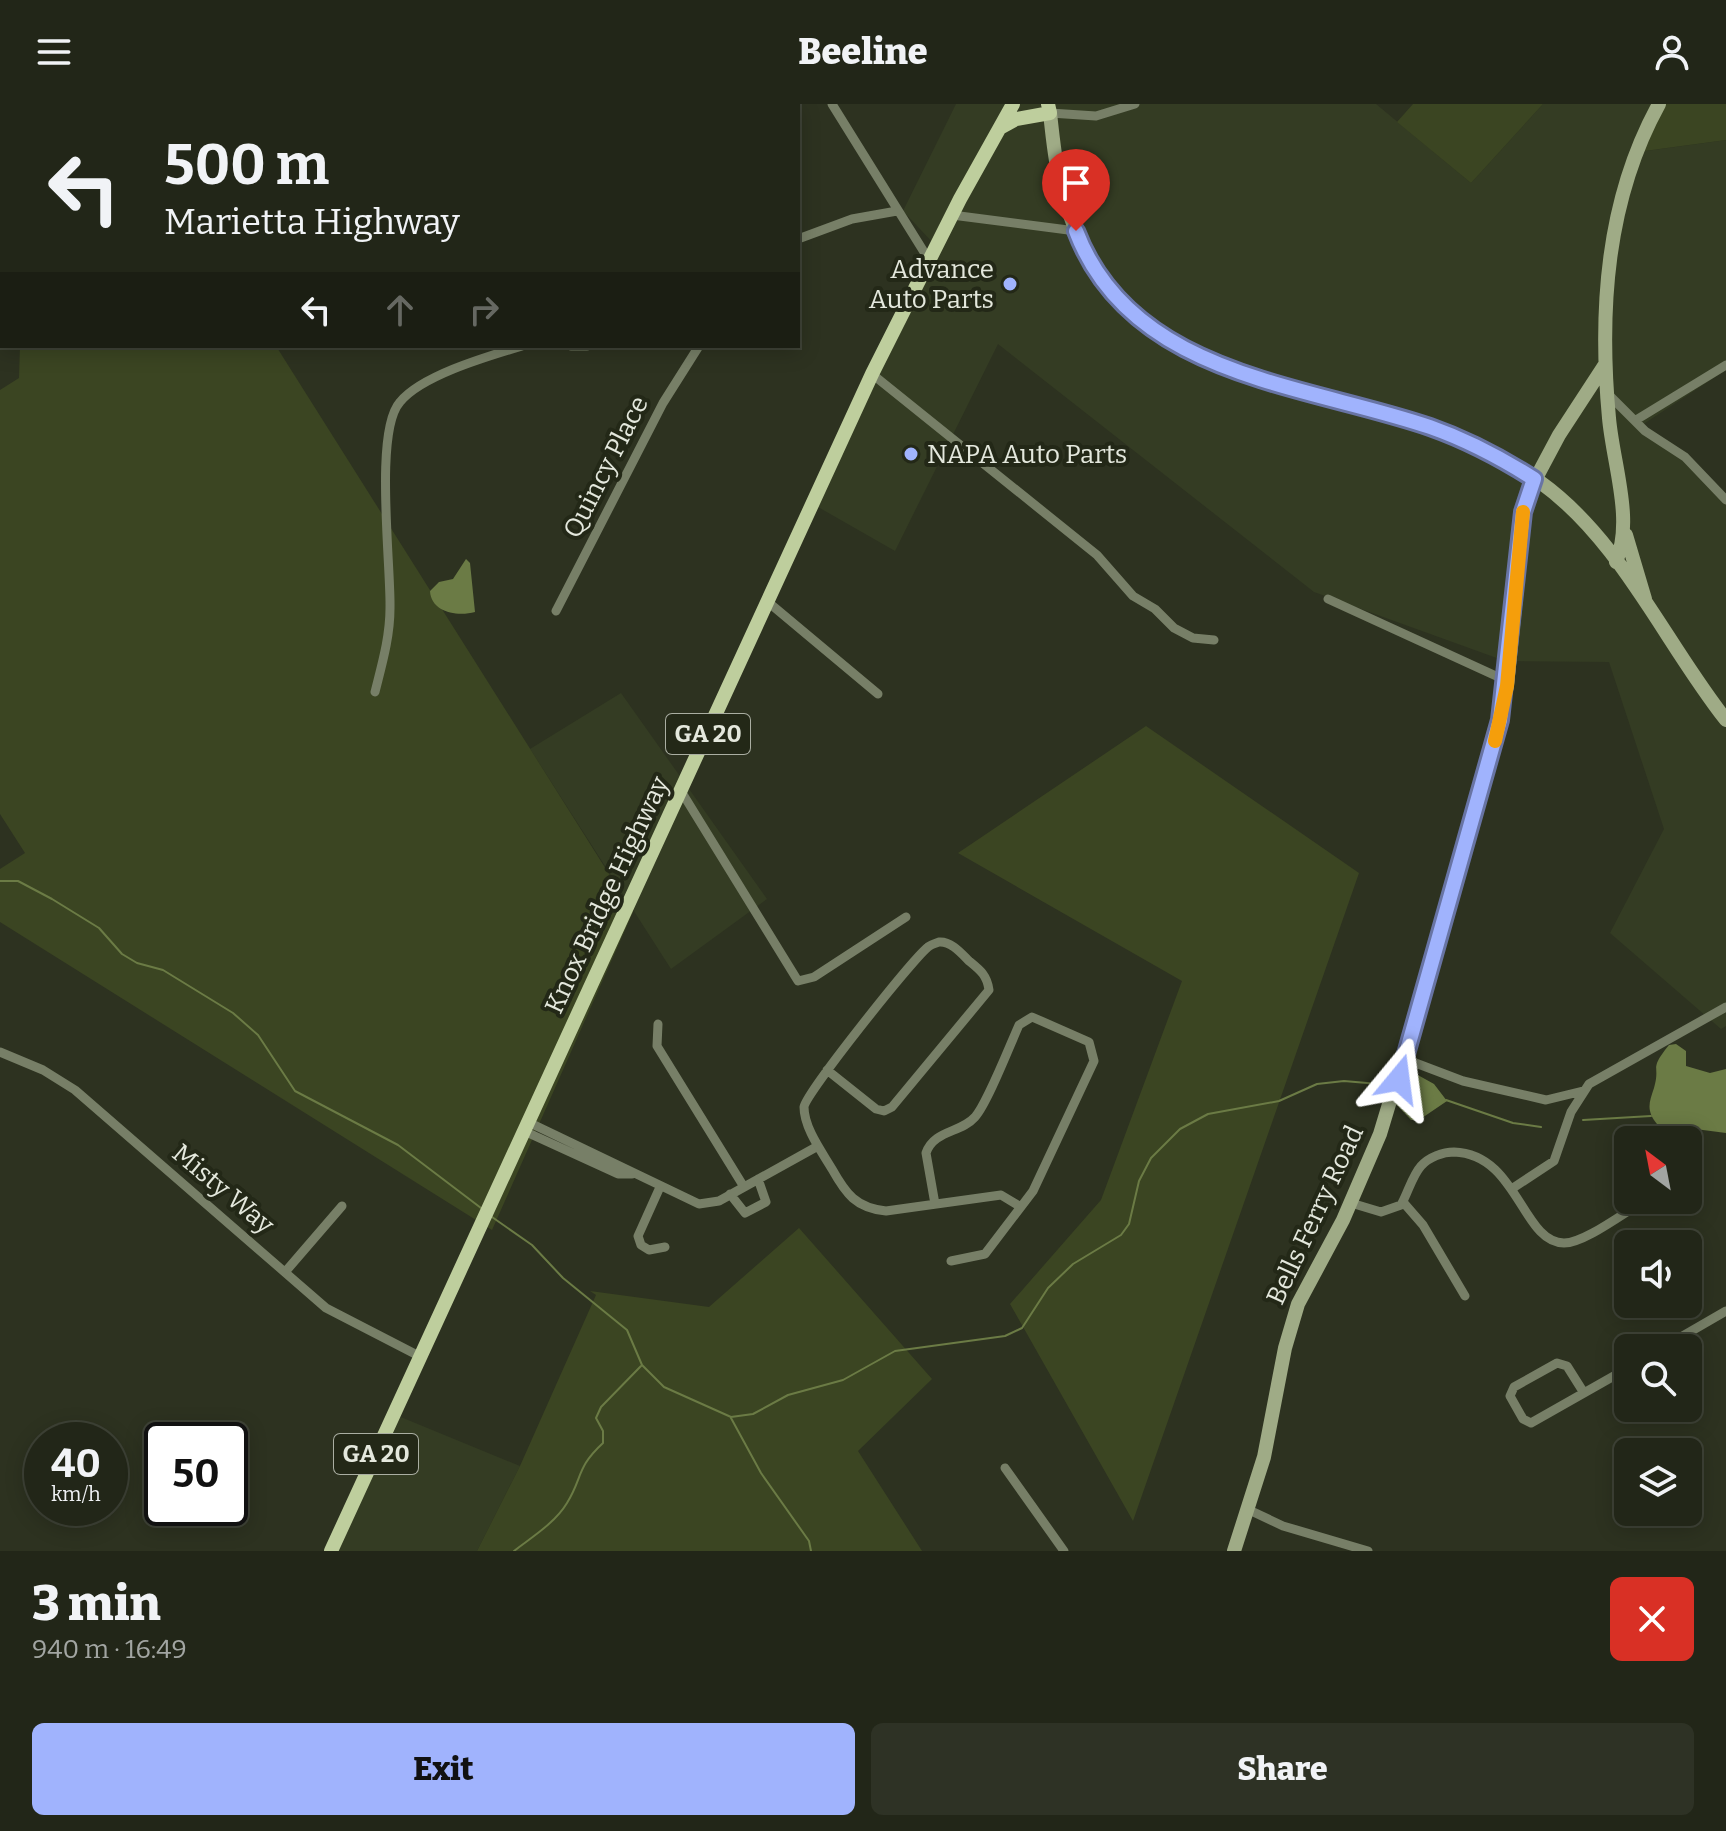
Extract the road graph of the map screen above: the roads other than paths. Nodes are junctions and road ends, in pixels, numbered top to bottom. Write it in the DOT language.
graph roads {
  1 [pos="832,104"];
  2 [pos="1013,104"];
  3 [pos="1135,104"];
  4 [pos="1659,104"];
  5 [pos="1049,108"];
  6 [pos="1000,129"];
  7 [pos="897,211"];
  8 [pos="952,215"];
  9 [pos="1076,231"];
  10 [pos="800,238"];
  11 [pos="929,260"];
  12 [pos="517,348"];
  13 [pos="698,348"];
  14 [pos="1726,365"];
  15 [pos="1604,366"];
  16 [pos="872,374"];
  17 [pos="1608,394"];
  18 [pos="1636,420"];
  19 [pos="1534,479"];
  20 [pos="1726,500"];
  21 [pos="1625,533"];
  22 [pos="1616,562"];
  23 [pos="1328,599"];
  24 [pos="768,602"];
  25 [pos="1647,607"];
  26 [pos="556,611"];
  27 [pos="1214,640"];
  28 [pos="1507,681"];
  29 [pos="375,692"];
  30 [pos="878,694"];
  31 [pos="1726,720"];
  32 [pos="681,791"];
  33 [pos="906,917"];
  34 [pos="1726,1007"];
  35 [pos="658,1024"];
  36 [pos="0,1052"];
  37 [pos="1405,1059"];
  38 [pos="827,1070"];
  39 [pos="1584,1091"];
  40 [pos="526,1126"];
  41 [pos="818,1146"];
  42 [pos="758,1179"];
  43 [pos="660,1187"];
  44 [pos="744,1187"];
  45 [pos="1513,1188"];
  46 [pos="730,1194"];
  47 [pos="1403,1202"];
  48 [pos="1351,1203"];
  49 [pos="935,1204"];
  50 [pos="342,1206"];
  51 [pos="1021,1207"];
  52 [pos="1621,1214"];
  53 [pos="665,1247"];
  54 [pos="951,1261"];
  55 [pos="286,1271"];
  56 [pos="1465,1296"];
  57 [pos="1726,1311"];
  58 [pos="1686,1334"];
  59 [pos="421,1357"];
  60 [pos="1614,1376"];
  61 [pos="1584,1393"];
  62 [pos="1005,1468"];
  63 [pos="1247,1509"];
  64 [pos="331,1551"];
  65 [pos="1064,1551"];
  66 [pos="1234,1551"];
  67 [pos="1368,1551"];
  1 -- 7 [label="street"];
  2 -- 6 [label="main road, GA 20"];
  3 -- 5 [label="street"];
  4 -- 15 [label="main road"];
  5 -- 6 [label="main road"];
  5 -- 9 [label="main road"];
  6 -- 8 [label="main road, GA 20"];
  7 -- 10 [label="street"];
  7 -- 11 [label="street"];
  8 -- 9 [label="street"];
  8 -- 11 [label="main road, GA 20"];
  9 -- 19 [label="main road"];
  11 -- 16 [label="main road, Knox Bridge Highway / GA 20"];
  12 -- 29 [label="street"];
  13 -- 26 [label="street, Quincy Place"];
  14 -- 18 [label="street"];
  15 -- 17 [label="main road"];
  15 -- 19 [label="main road, Bells Ferry Road"];
  16 -- 24 [label="main road, Knox Bridge Highway / GA 20"];
  16 -- 27 [label="street"];
  17 -- 18 [label="street"];
  17 -- 21 [label="main road"];
  18 -- 20 [label="street"];
  19 -- 22 [label="main road"];
  19 -- 28 [label="main road, Bells Ferry Road"];
  21 -- 22 [label="main road"];
  21 -- 25 [label="main road"];
  22 -- 25 [label="main road"];
  23 -- 28 [label="street"];
  24 -- 30 [label="street"];
  24 -- 32 [label="main road, Knox Bridge Highway / GA 20"];
  25 -- 31 [label="main road"];
  28 -- 37 [label="main road, Bells Ferry Road"];
  32 -- 33 [label="street"];
  32 -- 40 [label="main road, Knox Bridge Highway / GA 20"];
  34 -- 39 [label="street"];
  35 -- 44 [label="street"];
  36 -- 55 [label="street, Misty Way"];
  37 -- 39 [label="street"];
  37 -- 48 [label="main road, Bells Ferry Road"];
  38 -- 38 [label="street"];
  38 -- 41 [label="street"];
  39 -- 45 [label="street"];
  40 -- 43 [label="street"];
  40 -- 59 [label="main road, Knox Bridge Highway / GA 20"];
  41 -- 42 [label="street"];
  41 -- 49 [label="street"];
  42 -- 44 [label="street"];
  42 -- 46 [label="street"];
  43 -- 46 [label="street"];
  43 -- 53 [label="street"];
  44 -- 46 [label="street"];
  45 -- 47 [label="street"];
  45 -- 52 [label="street"];
  47 -- 48 [label="street"];
  47 -- 56 [label="street"];
  48 -- 63 [label="main road, Bells Ferry Road"];
  49 -- 51 [label="street"];
  49 -- 51 [label="street"];
  50 -- 55 [label="street"];
  51 -- 54 [label="street"];
  55 -- 59 [label="street, Misty Way"];
  57 -- 58 [label="street"];
  59 -- 64 [label="main road, Knox Bridge Highway / GA 20"];
  60 -- 61 [label="street"];
  61 -- 61 [label="street"];
  62 -- 65 [label="street"];
  63 -- 66 [label="main road, Bells Ferry Road"];
  63 -- 67 [label="street"];
}
